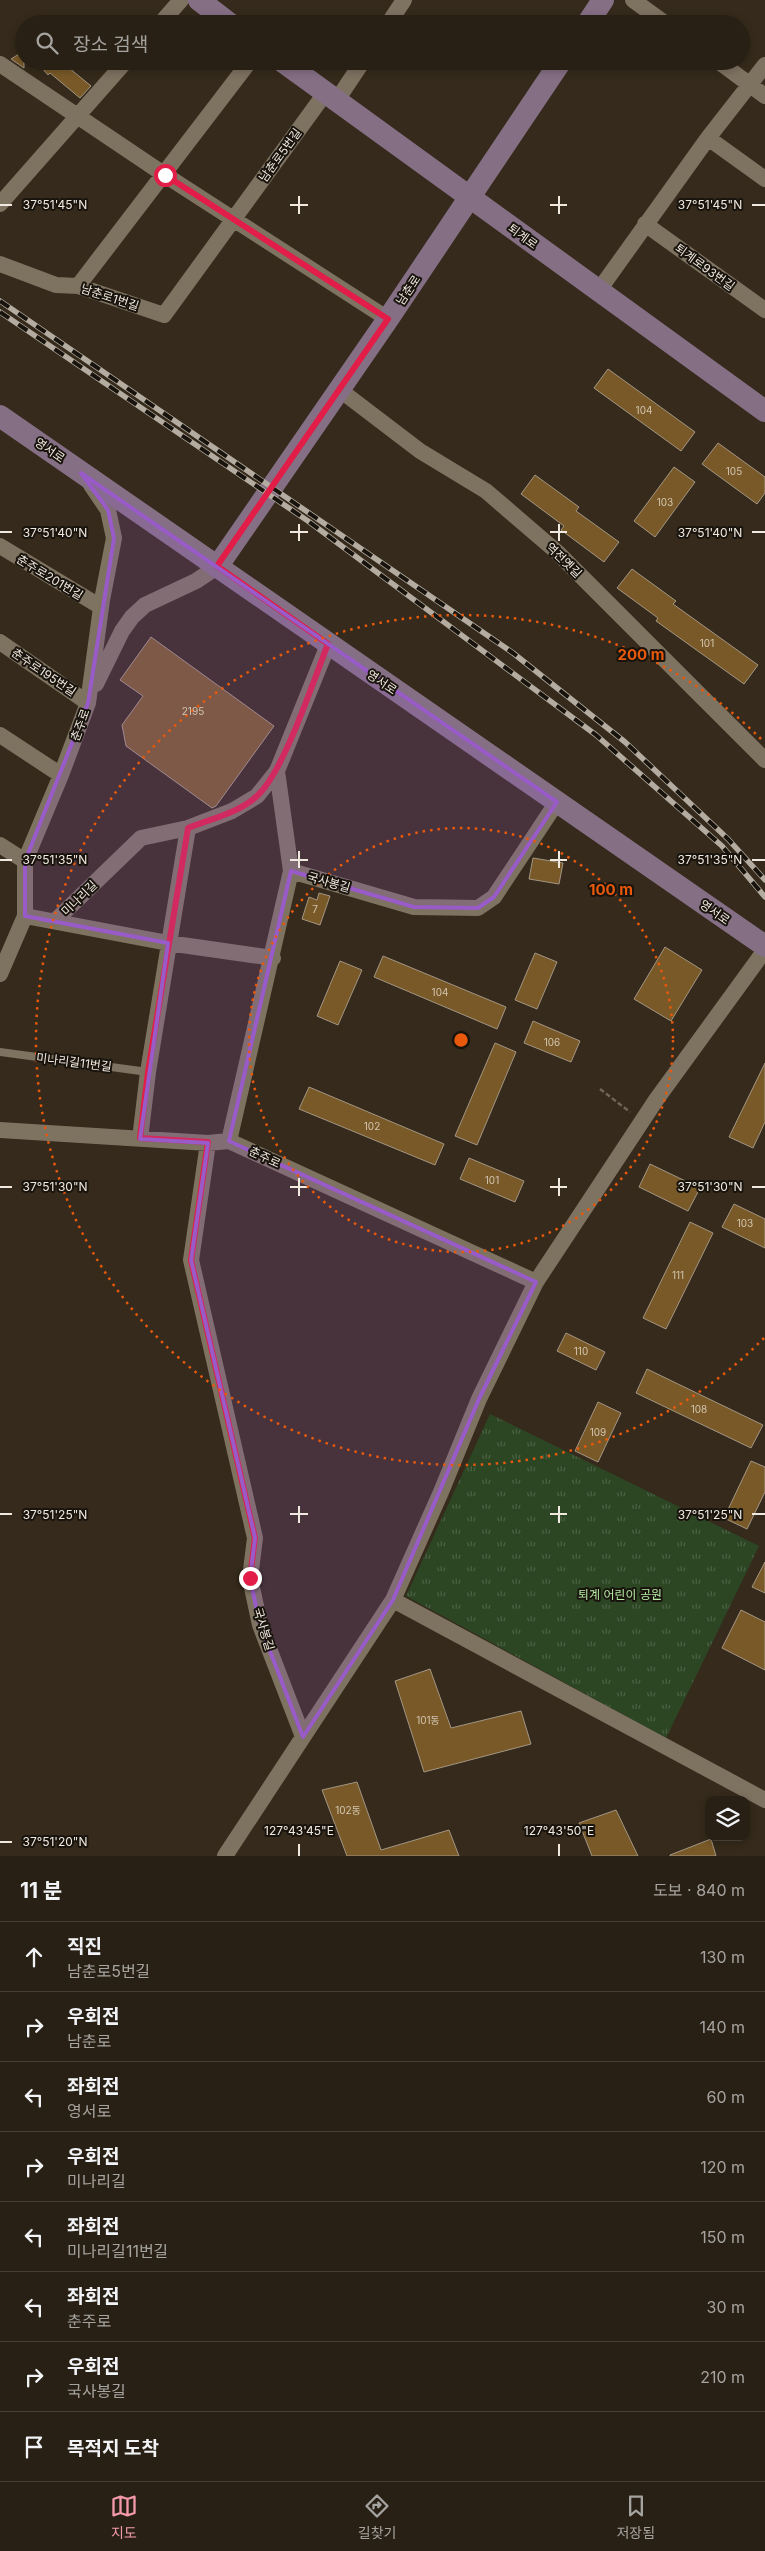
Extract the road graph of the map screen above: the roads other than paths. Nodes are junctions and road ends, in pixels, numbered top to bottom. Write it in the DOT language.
graph roads {
  1 [pos="181,0"];
  2 [pos="199,0"];
  3 [pos="404,0"];
  4 [pos="603,0"];
  5 [pos="633,0"];
  6 [pos="168,15"];
  7 [pos="218,15"];
  8 [pos="394,15"];
  9 [pos="593,15"];
  10 [pos="654,15"];
  11 [pos="0,64"];
  12 [pos="765,65"];
  13 [pos="118,70"];
  14 [pos="243,70"];
  15 [pos="295,70"];
  16 [pos="355,70"];
  17 [pos="555,70"];
  18 [pos="730,70"];
  19 [pos="750,85"];
  20 [pos="331,96"];
  21 [pos="765,96"];
  22 [pos="77,117"];
  23 [pos="708,138"];
  24 [pos="165,175"];
  25 [pos="765,179"];
  26 [pos="470,197"];
  27 [pos="0,204"];
  28 [pos="234,217"];
  29 [pos="645,224"];
  30 [pos="0,264"];
  31 [pos="78,286"];
  32 [pos="599,290"];
  33 [pos="765,310"];
  34 [pos="164,315"];
  35 [pos="388,319"];
  36 [pos="340,390"];
  37 [pos="765,411"];
  38 [pos="0,416"];
  39 [pos="81,473"];
  40 [pos="0,546"];
  41 [pos="217,566"];
  42 [pos="101,607"];
  43 [pos="0,642"];
  44 [pos="328,644"];
  45 [pos="88,702"];
  46 [pos="0,735"];
  47 [pos="765,760"];
  48 [pos="277,771"];
  49 [pos="61,775"];
  50 [pos="557,802"];
  51 [pos="188,828"];
  52 [pos="0,844"];
  53 [pos="25,861"];
  54 [pos="291,871"];
  55 [pos="25,916"];
  56 [pos="55,921"];
  57 [pos="168,943"];
  58 [pos="765,946"];
  59 [pos="765,950"];
  60 [pos="273,958"];
  61 [pos="0,974"];
  62 [pos="0,1052"];
  63 [pos="148,1072"];
  64 [pos="0,1130"];
  65 [pos="140,1138"];
  66 [pos="229,1141"];
  67 [pos="208,1142"];
  68 [pos="536,1282"];
  69 [pos="393,1600"];
  70 [pos="303,1737"];
  71 [pos="765,1800"];
  72 [pos="225,1856"];
  1 -- 6 [label="street"];
  2 -- 7 [label="street"];
  3 -- 8 [label="street"];
  4 -- 9 [label="street"];
  5 -- 10 [label="street"];
  11 -- 22 [label="street"];
  12 -- 19 [label="street"];
  13 -- 22 [label="street"];
  14 -- 24 [label="street"];
  15 -- 20 [label="street, 퇴계로"];
  16 -- 20 [label="street, 남춘로5번길"];
  17 -- 26 [label="street, 남춘로"];
  18 -- 19 [label="street"];
  19 -- 21 [label="street"];
  19 -- 23 [label="street"];
  20 -- 26 [label="street, 퇴계로"];
  20 -- 28 [label="street, 남춘로5번길"];
  22 -- 24 [label="street"];
  22 -- 27 [label="street"];
  23 -- 25 [label="street"];
  23 -- 29 [label="street"];
  24 -- 28 [label="street"];
  24 -- 31 [label="street"];
  26 -- 32 [label="street, 퇴계로"];
  26 -- 35 [label="street, 남춘로"];
  28 -- 34 [label="street, 남춘로5번길"];
  28 -- 35 [label="street"];
  29 -- 32 [label="street"];
  29 -- 33 [label="street, 퇴계로93번길"];
  30 -- 31 [label="street, 남춘로1번길"];
  31 -- 34 [label="street, 남춘로1번길"];
  32 -- 37 [label="street, 퇴계로"];
  35 -- 36 [label="street, 남춘로"];
  36 -- 41 [label="street, 남춘로"];
  36 -- 47 [label="street, 역전옛길"];
  38 -- 39 [label="street, 영서로"];
  39 -- 41 [label="street, 영서로"];
  39 -- 42 [label="street, 춘주로"];
  40 -- 42 [label="street, 춘주로201번길"];
  41 -- 44 [label="street, 영서로"];
  41 -- 45 [label="street"];
  42 -- 45 [label="street, 춘주로"];
  43 -- 45 [label="street, 춘주로195번길"];
  44 -- 48 [label="street, 미나리길"];
  44 -- 50 [label="street, 영서로"];
  45 -- 49 [label="street, 춘주로"];
  46 -- 49 [label="street"];
  48 -- 51 [label="street, 미나리길"];
  48 -- 54 [label="street, 미나리길"];
  49 -- 53 [label="street, 춘주로"];
  50 -- 54 [label="street, 국사봉길"];
  50 -- 58 [label="street, 영서로"];
  51 -- 56 [label="street, 미나리길"];
  51 -- 57 [label="street"];
  52 -- 53 [label="street"];
  53 -- 55 [label="street, 춘주로"];
  54 -- 60 [label="street, 국사봉길"];
  55 -- 56 [label="street"];
  55 -- 61 [label="street, 춘주로"];
  56 -- 57 [label="street"];
  57 -- 60 [label="street"];
  57 -- 63 [label="street"];
  59 -- 68 [label="street"];
  60 -- 66 [label="street, 국사봉길"];
  62 -- 63 [label="lane, 미나리길11번길"];
  63 -- 65 [label="street"];
  64 -- 65 [label="street, 춘주로"];
  65 -- 67 [label="street, 춘주로"];
  66 -- 67 [label="street, 춘주로"];
  66 -- 68 [label="street, 춘주로"];
  67 -- 70 [label="street, 국사봉길"];
  68 -- 69 [label="street"];
  69 -- 70 [label="street"];
  69 -- 71 [label="street"];
  70 -- 72 [label="street"];
}
